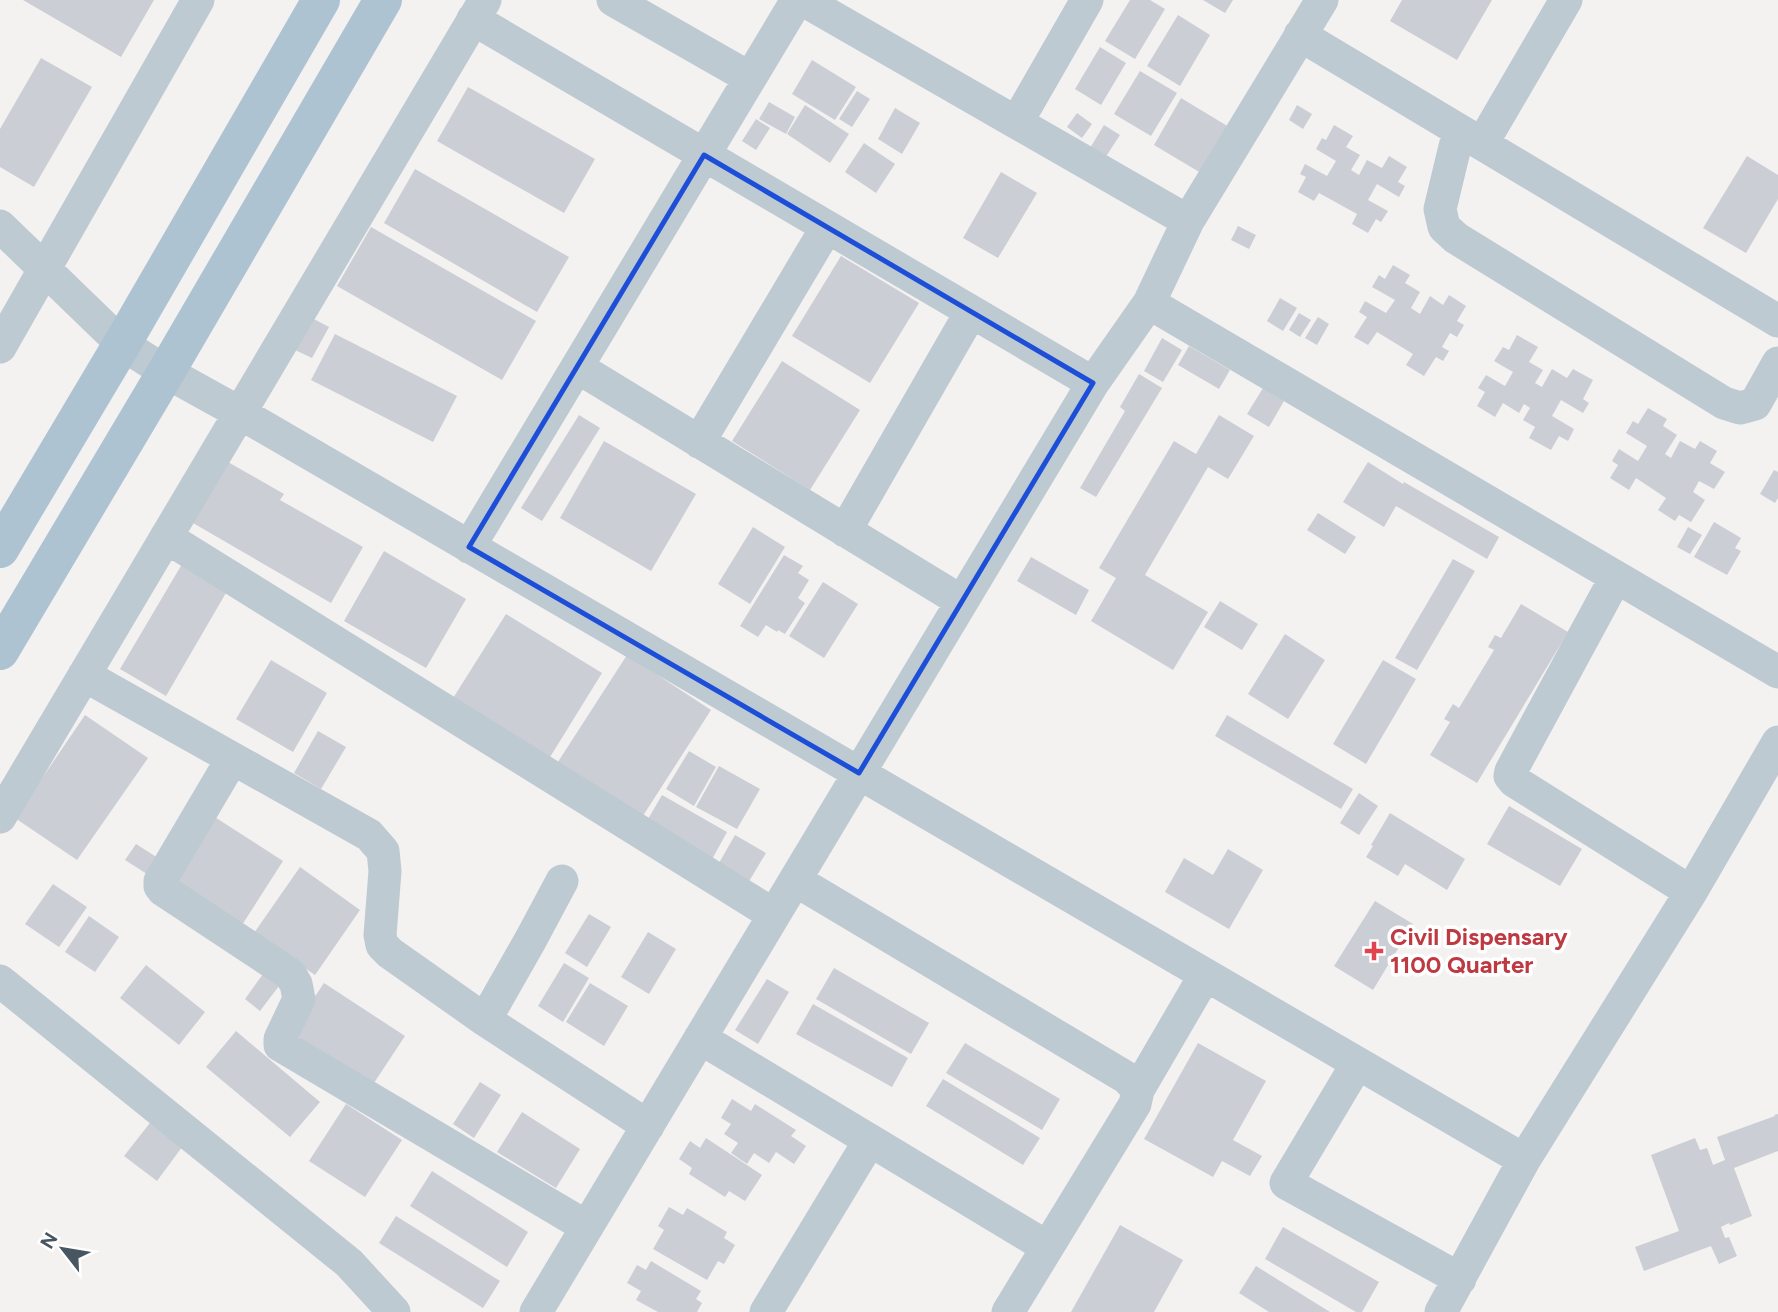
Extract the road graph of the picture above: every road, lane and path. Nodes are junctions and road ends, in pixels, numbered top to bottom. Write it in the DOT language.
graph roads {
  1 [pos="198,0"];
  2 [pos="321,0"];
  3 [pos="383,0"];
  4 [pos="613,0"];
  5 [pos="797,0"];
  6 [pos="803,0"];
  7 [pos="1087,0"];
  8 [pos="1322,0"];
  9 [pos="1566,0"];
  10 [pos="479,10"];
  11 [pos="1300,36"];
  12 [pos="750,78"];
  13 [pos="1017,122"];
  14 [pos="1471,137"];
  15 [pos="704,155"];
  16 [pos="1188,221"];
  17 [pos="0,226"];
  18 [pos="827,227"];
  19 [pos="45,268"];
  20 [pos="1149,303"];
  21 [pos="971,312"];
  22 [pos="1778,321"];
  23 [pos="122,344"];
  24 [pos="0,346"];
  25 [pos="1778,363"];
  26 [pos="577,367"];
  27 [pos="166,372"];
  28 [pos="1093,383"];
  29 [pos="240,413"];
  30 [pos="699,442"];
  31 [pos="845,531"];
  32 [pos="166,537"];
  33 [pos="469,547"];
  34 [pos="0,549"];
  35 [pos="1616,577"];
  36 [pos="961,601"];
  37 [pos="0,651"];
  38 [pos="1778,671"];
  39 [pos="84,676"];
  40 [pos="1778,742"];
  41 [pos="232,759"];
  42 [pos="859,773"];
  43 [pos="0,817"];
  44 [pos="795,880"];
  45 [pos="562,881"];
  46 [pos="1690,892"];
  47 [pos="774,915"];
  48 [pos="1205,975"];
  49 [pos="0,981"];
  50 [pos="485,1020"];
  51 [pos="700,1038"];
  52 [pos="1357,1064"];
  53 [pos="1138,1090"];
  54 [pos="648,1126"];
  55 [pos="870,1140"];
  56 [pos="1524,1160"];
  57 [pos="587,1227"];
  58 [pos="1047,1247"];
  59 [pos="1460,1279"];
  60 [pos="394,1312"];
  61 [pos="536,1312"];
  62 [pos="766,1312"];
  63 [pos="1008,1312"];
  64 [pos="1441,1312"];
  1 -- 19 [label="street"];
  2 -- 23 [label="main road"];
  3 -- 27 [label="main road"];
  4 -- 12 [label="street"];
  5 -- 12 [label="street"];
  6 -- 13 [label="street"];
  7 -- 13 [label="street"];
  8 -- 11 [label="street"];
  9 -- 14 [label="street"];
  10 -- 15 [label="street"];
  10 -- 29 [label="street"];
  11 -- 14 [label="street"];
  11 -- 16 [label="street"];
  12 -- 15 [label="street"];
  13 -- 16 [label="street"];
  14 -- 22 [label="street"];
  14 -- 25 [label="street"];
  15 -- 18 [label="street"];
  15 -- 26 [label="street"];
  16 -- 20 [label="street"];
  17 -- 19 [label="street"];
  18 -- 21 [label="street"];
  18 -- 30 [label="street"];
  19 -- 23 [label="street"];
  19 -- 24 [label="street"];
  20 -- 28 [label="street"];
  20 -- 35 [label="street"];
  21 -- 28 [label="street"];
  21 -- 31 [label="street"];
  23 -- 27 [label="street"];
  23 -- 34 [label="main road"];
  26 -- 30 [label="street"];
  26 -- 33 [label="street"];
  27 -- 29 [label="street"];
  27 -- 37 [label="main road"];
  28 -- 36 [label="street"];
  29 -- 32 [label="street"];
  29 -- 33 [label="street"];
  30 -- 31 [label="street"];
  31 -- 36 [label="street"];
  32 -- 39 [label="street"];
  32 -- 47 [label="street"];
  33 -- 42 [label="street"];
  35 -- 38 [label="street"];
  35 -- 46 [label="street"];
  36 -- 42 [label="street"];
  39 -- 41 [label="street"];
  39 -- 43 [label="street"];
  40 -- 46 [label="street"];
  41 -- 50 [label="street"];
  41 -- 57 [label="street"];
  42 -- 44 [label="street"];
  42 -- 48 [label="street"];
  44 -- 47 [label="street"];
  44 -- 53 [label="street"];
  45 -- 50 [label="street"];
  46 -- 56 [label="street"];
  47 -- 51 [label="street"];
  48 -- 52 [label="street"];
  48 -- 53 [label="street"];
  49 -- 60 [label="street"];
  50 -- 54 [label="street"];
  51 -- 54 [label="street"];
  51 -- 55 [label="street"];
  52 -- 56 [label="street"];
  52 -- 59 [label="street"];
  53 -- 58 [label="street"];
  54 -- 57 [label="street"];
  55 -- 58 [label="street"];
  55 -- 62 [label="street"];
  56 -- 59 [label="street"];
  57 -- 61 [label="street"];
  58 -- 63 [label="street"];
  59 -- 64 [label="street"];
}
